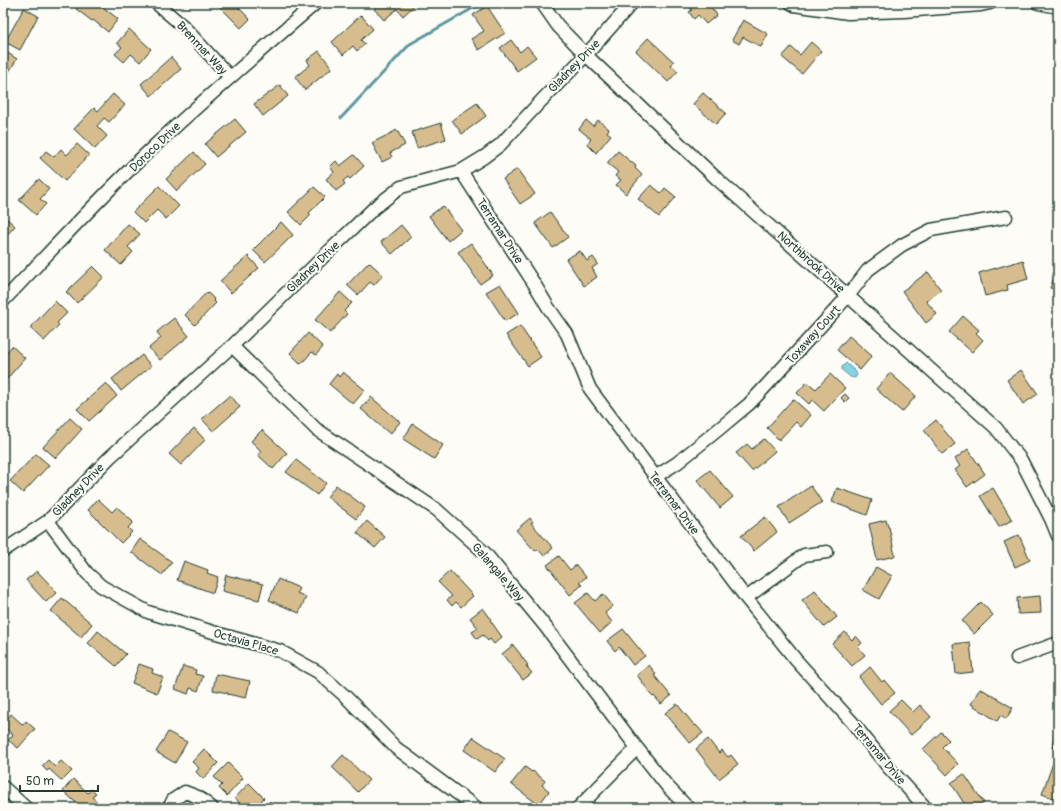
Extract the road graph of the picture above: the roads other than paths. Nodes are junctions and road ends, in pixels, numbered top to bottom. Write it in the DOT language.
graph roads {
  1 [pos="156,3"];
  2 [pos="316,3"];
  3 [pos="542,3"];
  4 [pos="632,3"];
  5 [pos="791,3"];
  6 [pos="990,3"];
  7 [pos="1038,3"];
  8 [pos="1058,7"];
  9 [pos="586,55"];
  10 [pos="230,77"];
  11 [pos="461,171"];
  12 [pos="1006,217"];
  13 [pos="848,296"];
  14 [pos="3,301"];
  15 [pos="232,346"];
  16 [pos="655,477"];
  17 [pos="48,521"];
  18 [pos="1058,536"];
  19 [pos="3,551"];
  20 [pos="828,552"];
  21 [pos="746,598"];
  22 [pos="1058,643"];
  23 [pos="1017,658"];
  24 [pos="637,748"];
  25 [pos="3,787"];
  26 [pos="26,808"];
  27 [pos="168,808"];
  28 [pos="212,808"];
  29 [pos="477,808"];
  30 [pos="578,808"];
  31 [pos="688,808"];
  32 [pos="926,808"];
  1 -- 10 [label="street, Brenmar Way"];
  2 -- 10 [label="street, Doroco Drive"];
  3 -- 9 [label="street, Northbrook Drive"];
  4 -- 9 [label="street, Gladney Drive"];
  5 -- 6 [label="street"];
  7 -- 8 [label="street"];
  9 -- 11 [label="street, Gladney Drive"];
  9 -- 13 [label="street, Northbrook Drive"];
  10 -- 14 [label="street, Doroco Drive"];
  11 -- 15 [label="street, Gladney Drive"];
  11 -- 16 [label="street, Terramar Drive"];
  12 -- 13 [label="street, Toxaway Court"];
  13 -- 16 [label="street, Toxaway Court"];
  13 -- 18 [label="street, Northbrook Drive"];
  15 -- 17 [label="street, Gladney Drive"];
  15 -- 24 [label="street, Galangale Way"];
  16 -- 21 [label="street, Terramar Drive"];
  17 -- 19 [label="street, Gladney Drive"];
  17 -- 29 [label="street, Octavia Place"];
  20 -- 21 [label="street"];
  21 -- 32 [label="street, Terramar Drive"];
  22 -- 23 [label="street"];
  24 -- 30 [label="street"];
  24 -- 31 [label="street, Galangale Way"];
  25 -- 26 [label="street"];
  27 -- 28 [label="street"];
}
